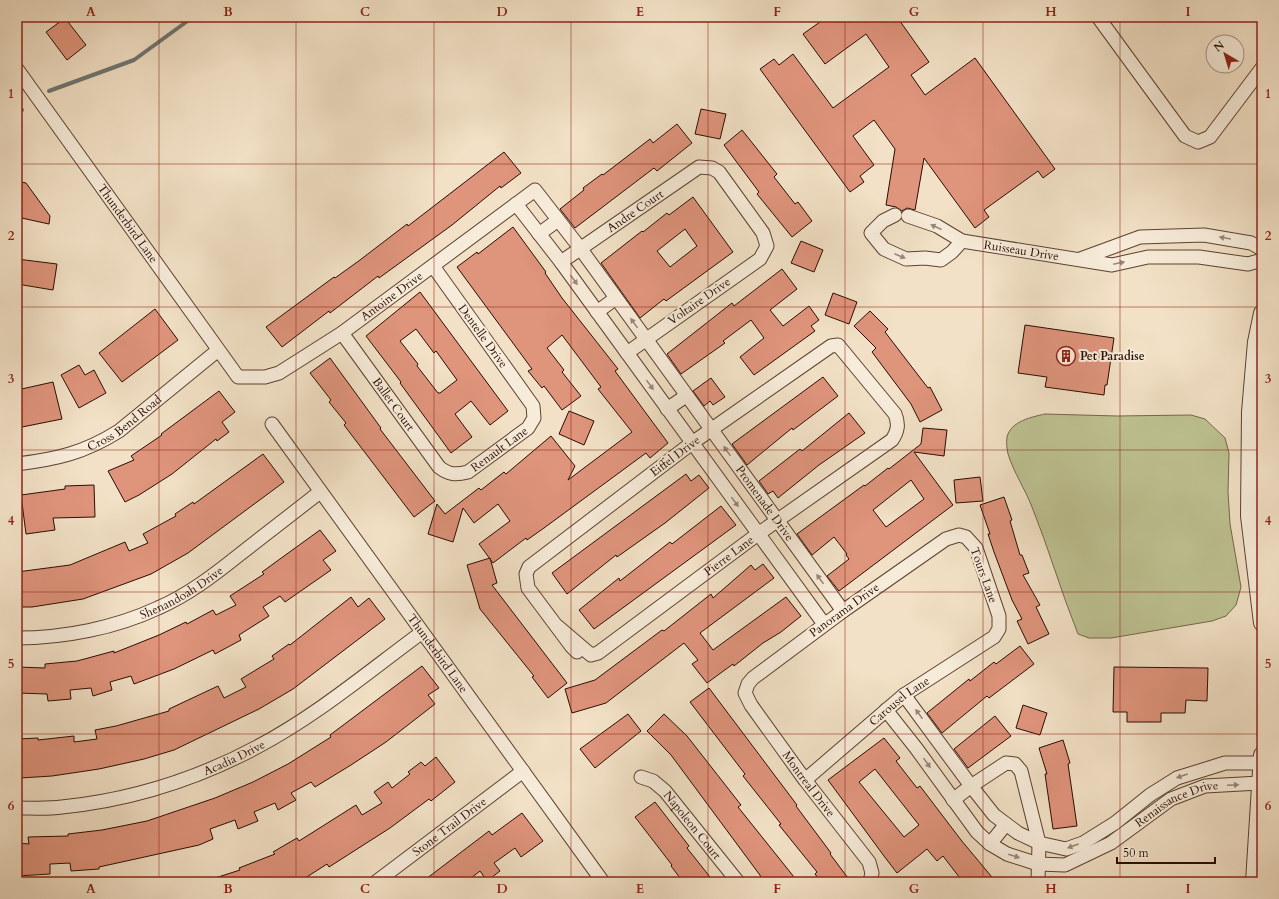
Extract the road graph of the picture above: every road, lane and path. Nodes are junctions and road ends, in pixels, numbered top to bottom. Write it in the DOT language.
graph roads {
  1 [pos="1098,17"];
  2 [pos="17,69"];
  3 [pos="1261,72"];
  4 [pos="712,168"];
  5 [pos="534,190"];
  6 [pos="516,204"];
  7 [pos="894,215"];
  8 [pos="908,216"];
  9 [pos="558,220"];
  10 [pos="539,234"];
  11 [pos="1193,235"];
  12 [pos="962,241"];
  13 [pos="580,248"];
  14 [pos="1262,249"];
  15 [pos="1193,257"];
  16 [pos="1080,259"];
  17 [pos="1262,260"];
  18 [pos="561,262"];
  19 [pos="433,266"];
  20 [pos="616,298"];
  21 [pos="597,312"];
  22 [pos="1262,313"];
  23 [pos="342,333"];
  24 [pos="646,339"];
  25 [pos="217,351"];
  26 [pos="627,353"];
  27 [pos="238,377"];
  28 [pos="686,396"];
  29 [pos="533,406"];
  30 [pos="667,409"];
  31 [pos="272,424"];
  32 [pos="898,426"];
  33 [pos="711,429"];
  34 [pos="692,443"];
  35 [pos="17,464"];
  36 [pos="447,473"];
  37 [pos="320,492"];
  38 [pos="777,520"];
  39 [pos="758,534"];
  40 [pos="953,536"];
  41 [pos="843,611"];
  42 [pos="1262,623"];
  43 [pos="824,624"];
  44 [pos="556,626"];
  45 [pos="999,629"];
  46 [pos="421,633"];
  47 [pos="17,638"];
  48 [pos="744,694"];
  49 [pos="904,695"];
  50 [pos="886,710"];
  51 [pos="934,735"];
  52 [pos="916,748"];
  53 [pos="1261,759"];
  54 [pos="523,771"];
  55 [pos="641,777"];
  56 [pos="805,780"];
  57 [pos="1260,783"];
  58 [pos="971,786"];
  59 [pos="953,800"];
  60 [pos="17,808"];
  61 [pos="1130,811"];
  62 [pos="1006,824"];
  63 [pos="1140,824"];
  64 [pos="1039,843"];
  65 [pos="990,844"];
  66 [pos="1038,864"];
  67 [pos="871,878"];
  68 [pos="376,882"];
  69 [pos="603,882"];
  70 [pos="738,882"];
  71 [pos="1038,882"];
  72 [pos="1254,882"];
  1 -- 3 [label="street"];
  2 -- 25 [label="street, Thunderbird Lane"];
  4 -- 13 [label="street, Andre Court"];
  4 -- 24 [label="street, Voltaire Drive"];
  5 -- 6 [label="street, Antoine Drive"];
  5 -- 9 [label="street, Promenade Drive"];
  6 -- 10 [label="street, Promenade Drive"];
  6 -- 19 [label="street, Antoine Drive"];
  7 -- 12 [label="street, one-way"];
  12 -- 8 [label="street, Ruisseau Drive, one-way"];
  9 -- 10 [label="street"];
  9 -- 13 [label="street, Promenade Drive"];
  10 -- 18 [label="street, Promenade Drive"];
  14 -- 11 [label="street, Ruisseau Drive, one-way"];
  11 -- 15 [label="street"];
  11 -- 16 [label="street, Ruisseau Drive"];
  12 -- 16 [label="street, Ruisseau Drive"];
  13 -- 18 [label="street, Andre Court"];
  13 -- 20 [label="street, Promenade Drive"];
  16 -- 15 [label="street, Ruisseau Drive, one-way"];
  15 -- 17 [label="street, Ruisseau Drive"];
  18 -- 21 [label="street, Promenade Drive, one-way"];
  19 -- 23 [label="street, Antoine Drive"];
  19 -- 29 [label="street, Dentelle Drive"];
  20 -- 21 [label="street"];
  24 -- 20 [label="street, Promenade Drive, one-way"];
  21 -- 26 [label="street, Promenade Drive"];
  22 -- 42 [label="street"];
  23 -- 27 [label="street, Antoine Drive"];
  23 -- 36 [label="street, Ballet Court"];
  24 -- 26 [label="street, Voltaire Drive"];
  24 -- 28 [label="street, Promenade Drive"];
  25 -- 27 [label="street, Thunderbird Lane"];
  25 -- 35 [label="street, Cross Bend Road"];
  26 -- 30 [label="street, Promenade Drive, one-way"];
  28 -- 30 [label="street"];
  28 -- 33 [label="street, Promenade Drive"];
  29 -- 36 [label="street, Renault Lane"];
  30 -- 34 [label="street, Promenade Drive"];
  31 -- 37 [label="street, Thunderbird Lane"];
  32 -- 33 [label="street, Eiffel Drive"];
  32 -- 38 [label="street, Pierre Lane"];
  33 -- 34 [label="street, Eiffel Drive"];
  38 -- 33 [label="street, Promenade Drive, one-way"];
  34 -- 39 [label="street, Promenade Drive, one-way"];
  34 -- 44 [label="street, Eiffel Drive"];
  37 -- 46 [label="street, Thunderbird Lane"];
  37 -- 47 [label="street, Shenandoah Drive"];
  38 -- 39 [label="street, Pierre Lane"];
  41 -- 38 [label="street, Promenade Drive, one-way"];
  39 -- 43 [label="street, Promenade Drive"];
  39 -- 44 [label="street, Pierre Lane"];
  40 -- 41 [label="street, Panorama Drive"];
  40 -- 45 [label="street, Tours Lane"];
  41 -- 43 [label="street, Panorama Drive"];
  43 -- 48 [label="street, Panorama Drive"];
  45 -- 49 [label="street, Carousel Lane"];
  46 -- 54 [label="street, Thunderbird Lane"];
  46 -- 60 [label="street, Acadia Drive"];
  48 -- 56 [label="street, Montreal Drive"];
  49 -- 50 [label="street, Carousel Lane"];
  51 -- 49 [label="street, Renaissance Drive, one-way"];
  50 -- 52 [label="street, Renaissance Drive"];
  50 -- 56 [label="street, Carousel Lane"];
  51 -- 52 [label="street"];
  51 -- 58 [label="street, Renaissance Drive"];
  52 -- 59 [label="street, Renaissance Drive, one-way"];
  53 -- 57 [label="street"];
  53 -- 61 [label="street, Renaissance Drive, one-way"];
  54 -- 68 [label="street, Stone Trail Drive"];
  54 -- 69 [label="street, Thunderbird Lane"];
  55 -- 70 [label="street, Napoleon Court"];
  56 -- 67 [label="street, Montreal Drive"];
  63 -- 57 [label="street, Renaissance Drive, one-way"];
  57 -- 72 [label="street"];
  58 -- 59 [label="street"];
  58 -- 62 [label="street, Renaissance Drive"];
  58 -- 64 [label="street"];
  59 -- 65 [label="street, Renaissance Drive"];
  61 -- 63 [label="street"];
  61 -- 64 [label="street, Renaissance Drive, one-way"];
  62 -- 64 [label="street, Renaissance Drive"];
  62 -- 65 [label="street"];
  63 -- 66 [label="street, Renaissance Drive"];
  64 -- 66 [label="street"];
  65 -- 66 [label="street, Renaissance Drive, one-way"];
  66 -- 71 [label="street"];
}
